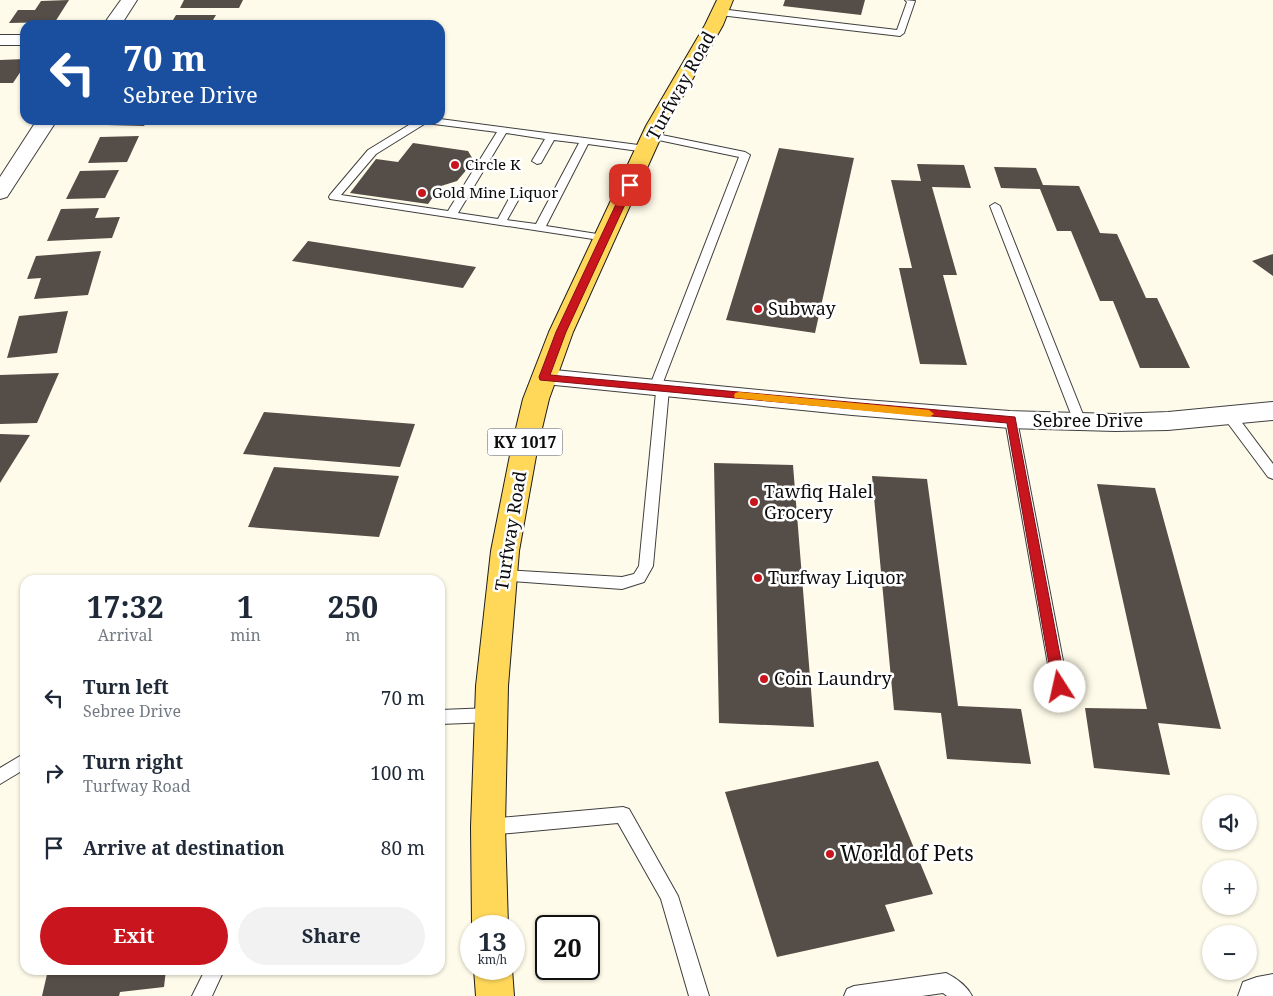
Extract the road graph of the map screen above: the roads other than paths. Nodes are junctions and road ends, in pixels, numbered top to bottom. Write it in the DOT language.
graph roads {
  1 [pos="129,0"];
  2 [pos="910,0"];
  3 [pos="723,6"];
  4 [pos="115,20"];
  5 [pos="0,40"];
  6 [pos="20,40"];
  7 [pos="445,123"];
  8 [pos="44,125"];
  9 [pos="417,125"];
  10 [pos="503,130"];
  11 [pos="551,136"];
  12 [pos="585,141"];
  13 [pos="649,143"];
  14 [pos="537,161"];
  15 [pos="0,193"];
  16 [pos="515,197"];
  17 [pos="995,206"];
  18 [pos="451,215"];
  19 [pos="501,222"];
  20 [pos="539,228"];
  21 [pos="606,238"];
  22 [pos="544,377"];
  23 [pos="659,388"];
  24 [pos="1273,411"];
  25 [pos="1229,415"];
  26 [pos="1012,420"];
  27 [pos="1080,422"];
  28 [pos="1273,474"];
  29 [pos="503,576"];
  30 [pos="1060,687"];
  31 [pos="491,715"];
  32 [pos="445,717"];
  33 [pos="20,763"];
  34 [pos="0,777"];
  35 [pos="488,827"];
  36 [pos="490,915"];
  37 [pos="212,975"];
  38 [pos="493,980"];
  39 [pos="1273,993"];
  40 [pos="202,996"];
  41 [pos="495,996"];
  42 [pos="698,996"];
  43 [pos="854,996"];
  44 [pos="962,996"];
  45 [pos="1257,996"];
  1 -- 4 [label="street"];
  2 -- 3 [label="lane"];
  3 -- 13 [label="main road, Turfway Road / KY 1017"];
  5 -- 6 [label="street"];
  7 -- 10 [label="lane"];
  8 -- 15 [label="street"];
  9 -- 18 [label="lane"];
  10 -- 11 [label="lane"];
  10 -- 18 [label="lane"];
  11 -- 12 [label="lane"];
  11 -- 14 [label="lane"];
  12 -- 13 [label="lane"];
  12 -- 20 [label="lane"];
  13 -- 21 [label="main road, Turfway Road / KY 1017"];
  13 -- 23 [label="lane"];
  16 -- 19 [label="lane"];
  17 -- 27 [label="lane"];
  18 -- 19 [label="lane"];
  19 -- 20 [label="lane"];
  20 -- 21 [label="lane"];
  21 -- 22 [label="main road, Turfway Road / KY 1017"];
  22 -- 23 [label="street, Sebree Drive"];
  22 -- 29 [label="main road, Turfway Road / KY 1017"];
  23 -- 26 [label="street, Sebree Drive"];
  23 -- 29 [label="lane"];
  24 -- 25 [label="street, Sebree Drive"];
  25 -- 27 [label="street, Sebree Drive"];
  25 -- 28 [label="lane"];
  26 -- 27 [label="street, Sebree Drive"];
  26 -- 30 [label="lane"];
  29 -- 31 [label="main road, Turfway Road / KY 1017"];
  31 -- 32 [label="lane"];
  31 -- 35 [label="main road, Turfway Road / KY 1017"];
  33 -- 34 [label="lane"];
  35 -- 36 [label="main road, Turfway Road / KY 1017"];
  35 -- 42 [label="lane"];
  37 -- 40 [label="lane"];
  38 -- 41 [label="main road"];
  39 -- 45 [label="street"];
  43 -- 44 [label="lane"];
}
